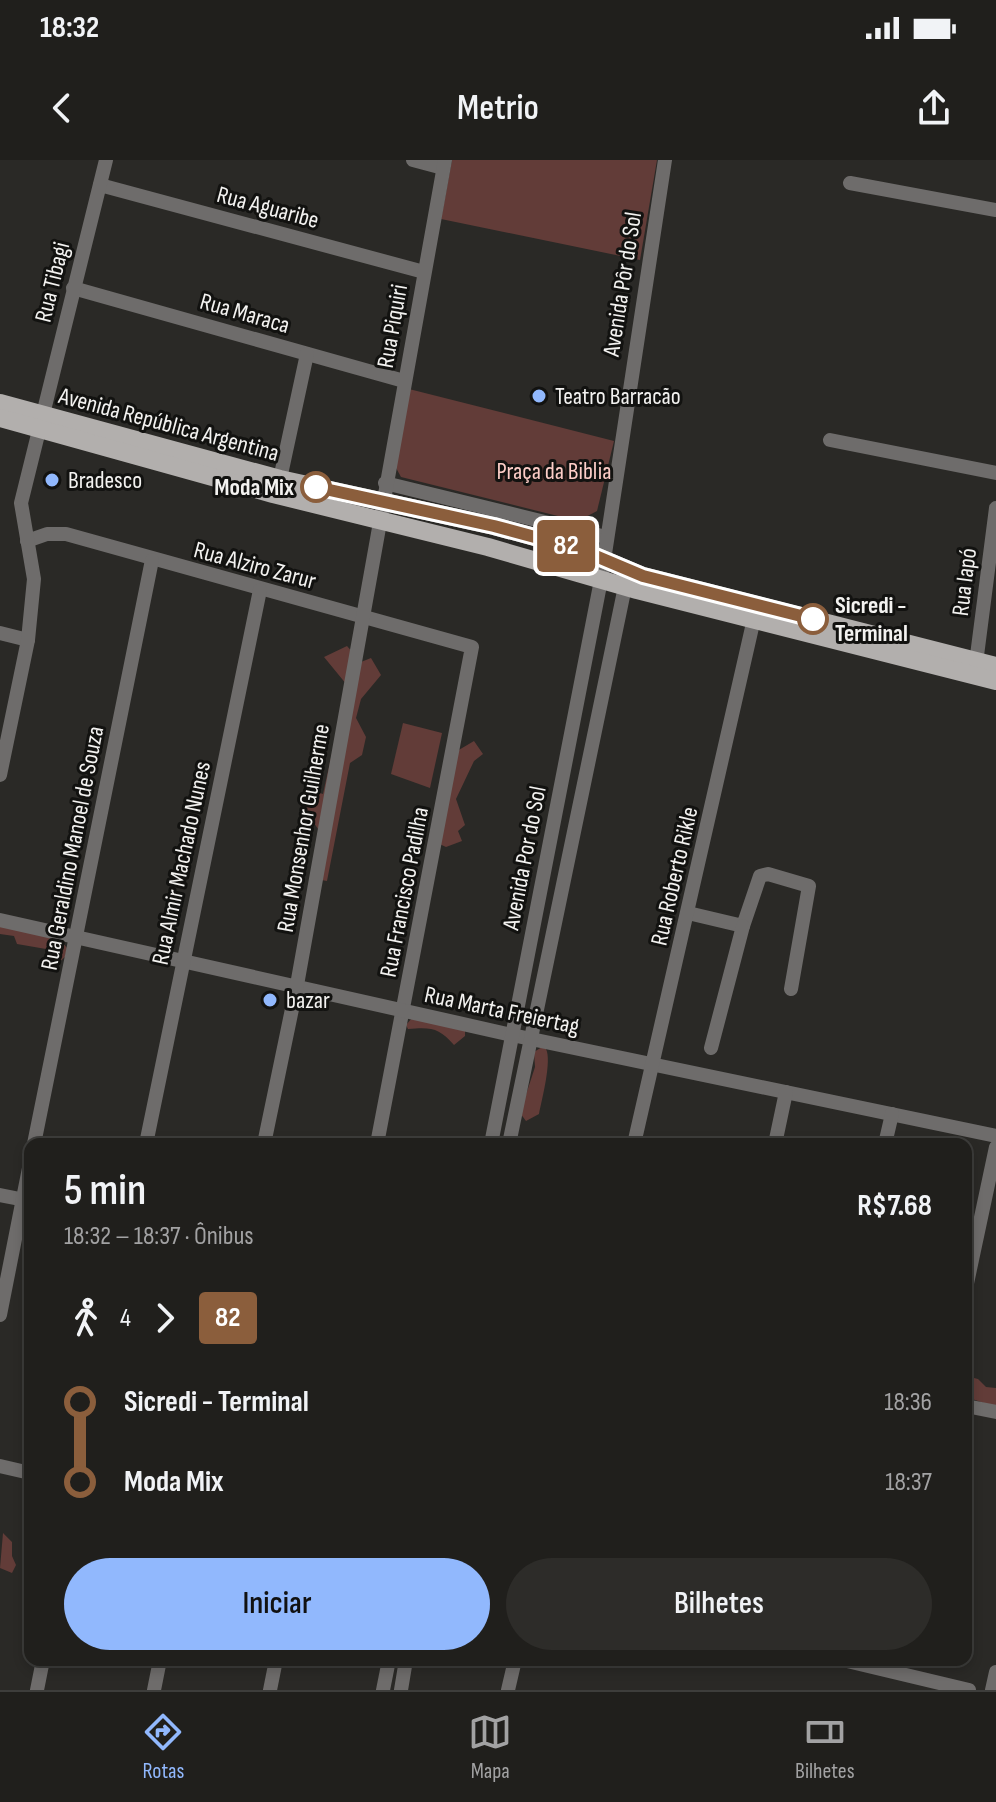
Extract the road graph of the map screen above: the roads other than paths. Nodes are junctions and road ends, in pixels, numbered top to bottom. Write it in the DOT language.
graph roads {
  1 [pos="106,160"];
  2 [pos="413,160"];
  3 [pos="665,160"];
  4 [pos="444,164"];
  5 [pos="850,183"];
  6 [pos="100,185"];
  7 [pos="996,210"];
  8 [pos="424,272"];
  9 [pos="73,288"];
  10 [pos="307,354"];
  11 [pos="404,381"];
  12 [pos="0,403"];
  13 [pos="0,418"];
  14 [pos="40,422"];
  15 [pos="830,440"];
  16 [pos="996,473"];
  17 [pos="280,479"];
  18 [pos="382,501"];
  19 [pos="996,508"];
  20 [pos="606,537"];
  21 [pos="27,541"];
  22 [pos="604,559"];
  23 [pos="152,560"];
  24 [pos="627,579"];
  25 [pos="601,580"];
  26 [pos="260,590"];
  27 [pos="756,611"];
  28 [pos="364,617"];
  29 [pos="0,633"];
  30 [pos="28,640"];
  31 [pos="472,647"];
  32 [pos="996,666"];
  33 [pos="975,668"];
  34 [pos="996,681"];
  35 [pos="0,775"];
  36 [pos="688,913"];
  37 [pos="0,920"];
  38 [pos="743,926"];
  39 [pos="77,936"];
  40 [pos="183,959"];
  41 [pos="297,985"];
  42 [pos="791,989"];
  43 [pos="404,1011"];
  44 [pos="512,1035"];
  45 [pos="530,1039"];
  46 [pos="711,1048"];
  47 [pos="653,1065"];
  48 [pos="786,1092"];
  49 [pos="892,1114"];
  50 [pos="996,1136"];
  51 [pos="35,1138"];
  52 [pos="147,1138"];
  53 [pos="265,1138"];
  54 [pos="378,1138"];
  55 [pos="492,1138"];
  56 [pos="510,1138"];
  57 [pos="635,1138"];
  58 [pos="776,1138"];
  59 [pos="886,1138"];
  60 [pos="996,1147"];
  61 [pos="0,1195"];
  62 [pos="24,1201"];
  63 [pos="24,1210"];
  64 [pos="972,1260"];
  65 [pos="0,1315"];
  66 [pos="972,1407"];
  67 [pos="996,1412"];
  68 [pos="0,1466"];
  69 [pos="24,1472"];
  70 [pos="42,1666"];
  71 [pos="159,1666"];
  72 [pos="275,1666"];
  73 [pos="388,1666"];
  74 [pos="405,1666"];
  75 [pos="514,1666"];
  76 [pos="887,1666"];
  77 [pos="996,1672"];
  78 [pos="37,1690"];
  79 [pos="154,1690"];
  80 [pos="270,1690"];
  81 [pos="383,1690"];
  82 [pos="401,1690"];
  83 [pos="508,1690"];
  84 [pos="969,1690"];
  85 [pos="992,1690"];
  1 -- 6 [label="street, Rua Tibagi"];
  2 -- 4 [label="street"];
  3 -- 20 [label="street, Avenida Pôr do Sol"];
  4 -- 8 [label="street, Rua Piquiri"];
  5 -- 7 [label="street"];
  6 -- 8 [label="street, Rua Aguaribe"];
  6 -- 9 [label="street, Rua Tibagi"];
  8 -- 11 [label="street, Rua Piquiri"];
  9 -- 10 [label="street, Rua Maraca"];
  9 -- 14 [label="street, Rua Tibagi"];
  10 -- 11 [label="street, Rua Maraca"];
  10 -- 17 [label="street"];
  11 -- 18 [label="street, Rua Piquiri"];
  12 -- 14 [label="main road, Avenida República Argentina"];
  13 -- 14 [label="main road, Avenida República Argentina"];
  14 -- 17 [label="main road, Avenida República Argentina"];
  14 -- 18 [label="main road, Avenida República Argentina"];
  14 -- 21 [label="street, Rua Tibagi"];
  15 -- 16 [label="street"];
  17 -- 18 [label="main road, Avenida República Argentina"];
  18 -- 20 [label="street, Avenida República Argentina"];
  18 -- 22 [label="main road, Avenida República Argentina"];
  18 -- 25 [label="main road, Avenida República Argentina"];
  18 -- 28 [label="street, Rua Monsenhor Guilherme"];
  19 -- 33 [label="street, Rua Iapó"];
  20 -- 22 [label="street, Avenida Pôr do Sol"];
  21 -- 23 [label="street, Rua Alziro Zarur"];
  21 -- 30 [label="street, Rua Tibagi"];
  22 -- 24 [label="main road, Avenida República Argentina"];
  22 -- 25 [label="street, Avenida Por do Sol"];
  23 -- 26 [label="street, Rua Alziro Zarur"];
  23 -- 39 [label="street, Rua Geraldino Manoel de Souza"];
  24 -- 25 [label="main road, Avenida República Argentina"];
  24 -- 27 [label="main road"];
  24 -- 45 [label="street, Avenida Por do Sol"];
  25 -- 44 [label="street, Avenida Por do Sol"];
  26 -- 28 [label="street, Rua Alziro Zarur"];
  26 -- 40 [label="street, Rua Almir Machado Nunes"];
  27 -- 33 [label="main road"];
  27 -- 36 [label="street, Rua Roberto Rikle"];
  28 -- 31 [label="street, Rua Alziro Zarur"];
  28 -- 41 [label="street, Rua Monsenhor Guilherme"];
  29 -- 30 [label="street"];
  30 -- 35 [label="street, Rua Tibagi"];
  31 -- 43 [label="street, Rua Francisco Padilha"];
  32 -- 33 [label="main road"];
  33 -- 34 [label="main road"];
  36 -- 38 [label="street"];
  36 -- 47 [label="street, Rua Roberto Rikle"];
  37 -- 39 [label="street, Rua Marta Freiertag"];
  38 -- 42 [label="street"];
  38 -- 46 [label="street"];
  39 -- 40 [label="street, Rua Marta Freiertag"];
  39 -- 51 [label="street, Rua Geraldino Manoel de Souza"];
  40 -- 41 [label="street, Rua Marta Freiertag"];
  40 -- 52 [label="street, Rua Almir Machado Nunes"];
  41 -- 43 [label="street, Rua Marta Freiertag"];
  41 -- 53 [label="street, Rua Monsenhor Guilherme"];
  43 -- 44 [label="street, Rua Marta Freiertag"];
  43 -- 54 [label="street, Rua Francisco Padilha"];
  44 -- 45 [label="street, Rua Marta Freiertag"];
  44 -- 55 [label="street, Avenida Por do Sol"];
  45 -- 47 [label="street, Rua Marta Freiertag"];
  45 -- 56 [label="street, Avenida Por do Sol"];
  47 -- 48 [label="street, Rua Marta Freiertag"];
  47 -- 57 [label="street, Rua Roberto Rikle"];
  48 -- 49 [label="street, Rua Marta Freiertag"];
  48 -- 58 [label="street"];
  49 -- 50 [label="street, Rua Marta Freiertag"];
  49 -- 59 [label="street"];
  60 -- 64 [label="street"];
  61 -- 62 [label="street"];
  63 -- 65 [label="street"];
  66 -- 67 [label="street"];
  68 -- 69 [label="street"];
  70 -- 78 [label="street"];
  71 -- 79 [label="street"];
  72 -- 80 [label="street"];
  73 -- 81 [label="street"];
  74 -- 82 [label="street"];
  75 -- 83 [label="street"];
  76 -- 84 [label="street"];
  77 -- 85 [label="street"];
}
